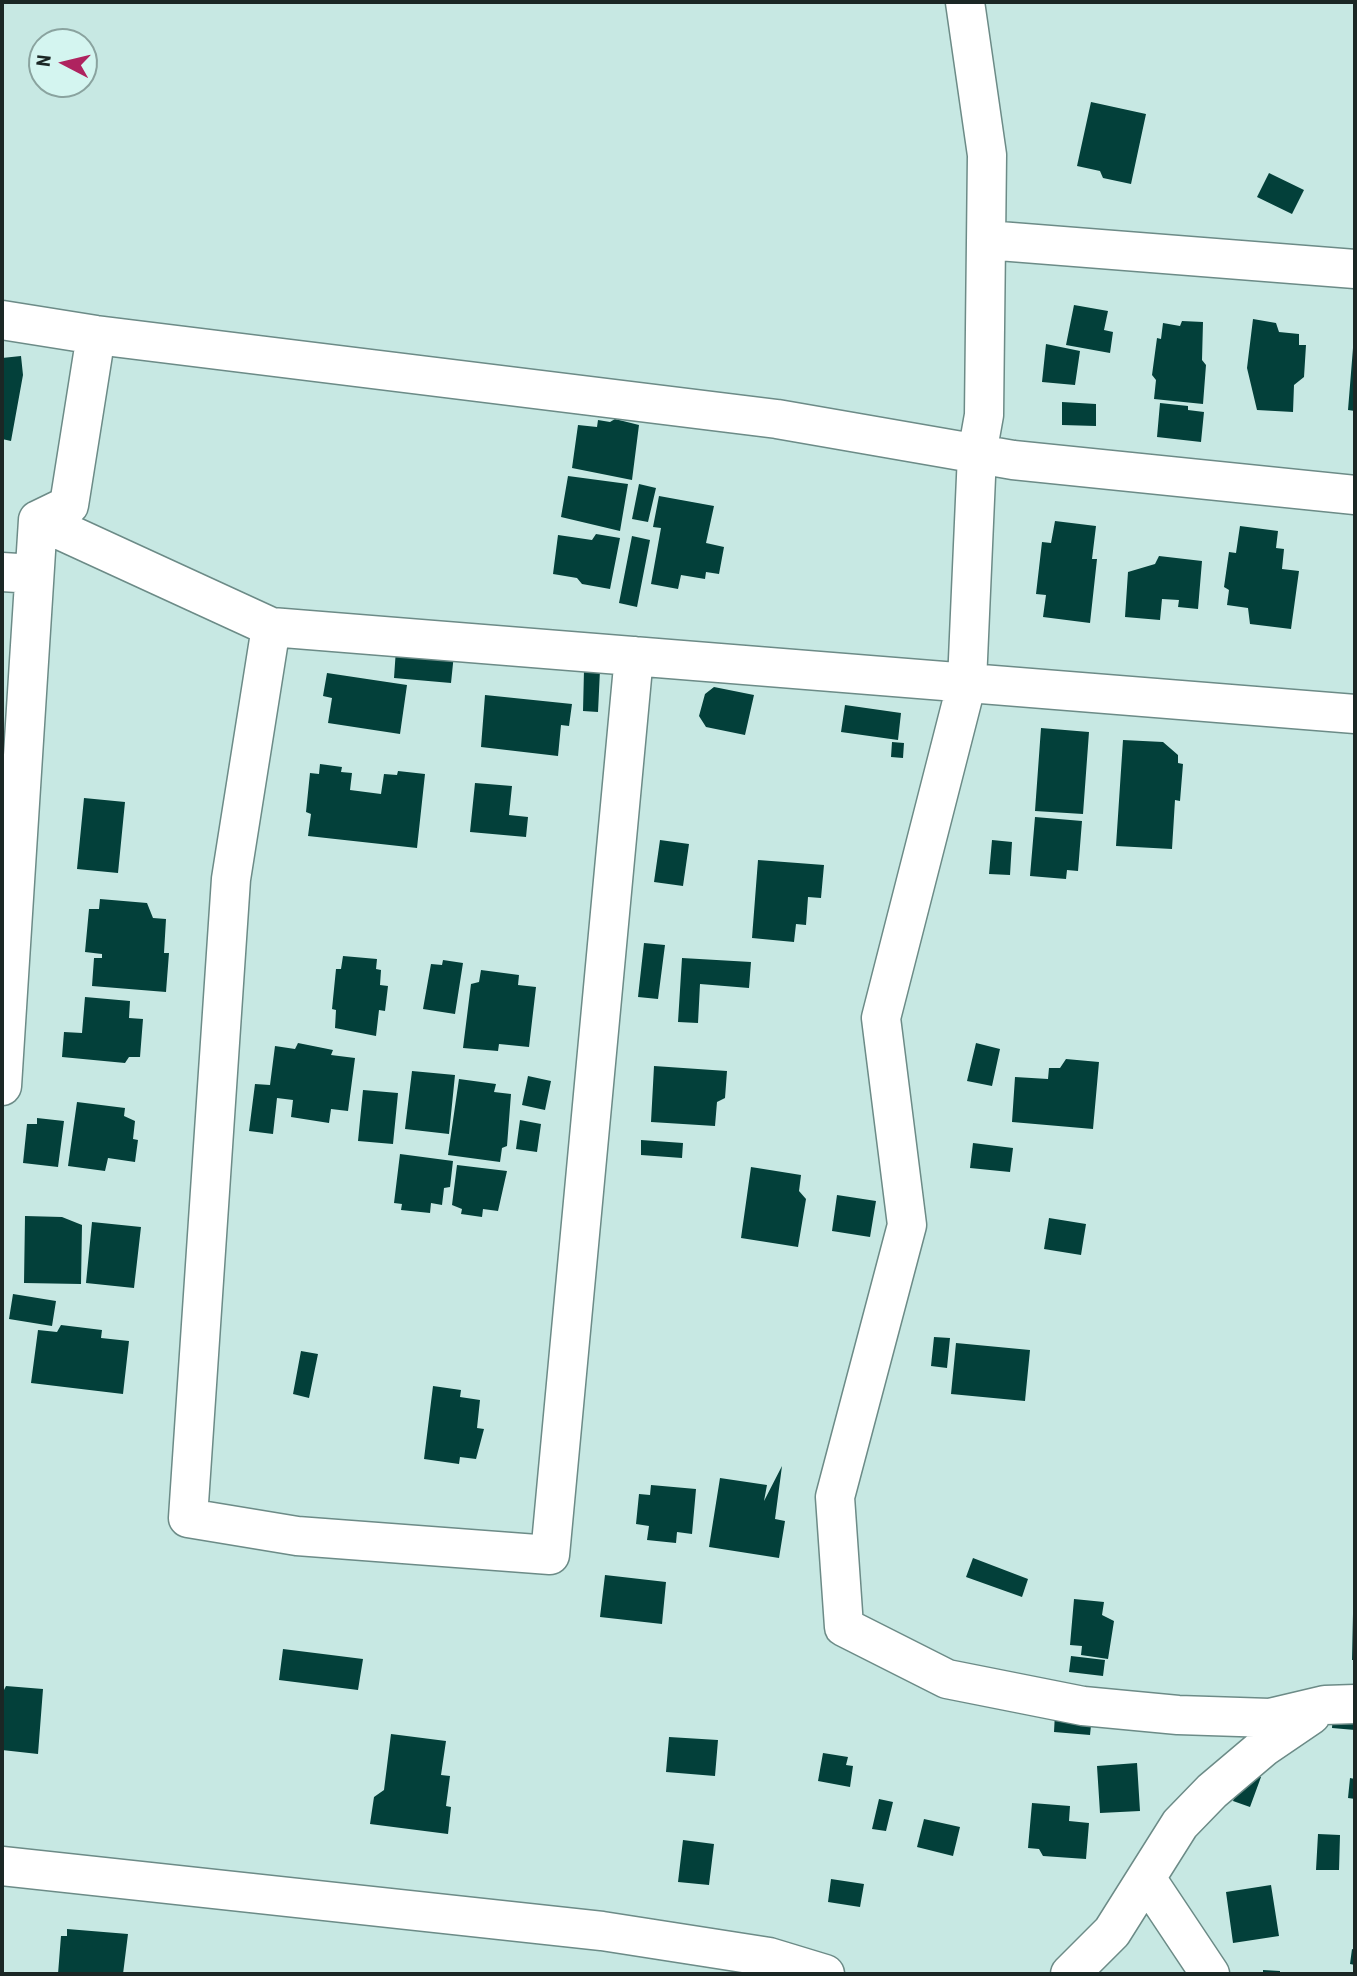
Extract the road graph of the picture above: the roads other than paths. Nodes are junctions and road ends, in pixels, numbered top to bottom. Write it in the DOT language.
graph roads {
  1 [pos="965,2"];
  2 [pos="986,240"];
  3 [pos="1355,269"];
  4 [pos="2,320"];
  5 [pos="96,335"];
  6 [pos="977,454"];
  7 [pos="1355,495"];
  8 [pos="38,520"];
  9 [pos="18,573"];
  10 [pos="271,627"];
  11 [pos="634,656"];
  12 [pos="967,682"];
  13 [pos="1355,714"];
  14 [pos="2,1086"];
  15 [pos="1340,1704"];
  16 [pos="2,1866"];
  17 [pos="1146,1878"];
  18 [pos="825,1974"];
  19 [pos="1070,1974"];
  20 [pos="1210,1974"];
  1 -- 2 [label="street"];
  2 -- 3 [label="street"];
  2 -- 6 [label="street"];
  4 -- 5 [label="street"];
  5 -- 6 [label="street"];
  5 -- 8 [label="street"];
  6 -- 7 [label="street"];
  6 -- 12 [label="street"];
  8 -- 9 [label="street"];
  8 -- 10 [label="street"];
  9 -- 14 [label="street"];
  10 -- 11 [label="street"];
  10 -- 11 [label="street"];
  11 -- 12 [label="street"];
  12 -- 13 [label="street"];
  12 -- 15 [label="street"];
  15 -- 17 [label="street"];
  16 -- 18 [label="street"];
  17 -- 19 [label="street"];
  17 -- 20 [label="street"];
}
